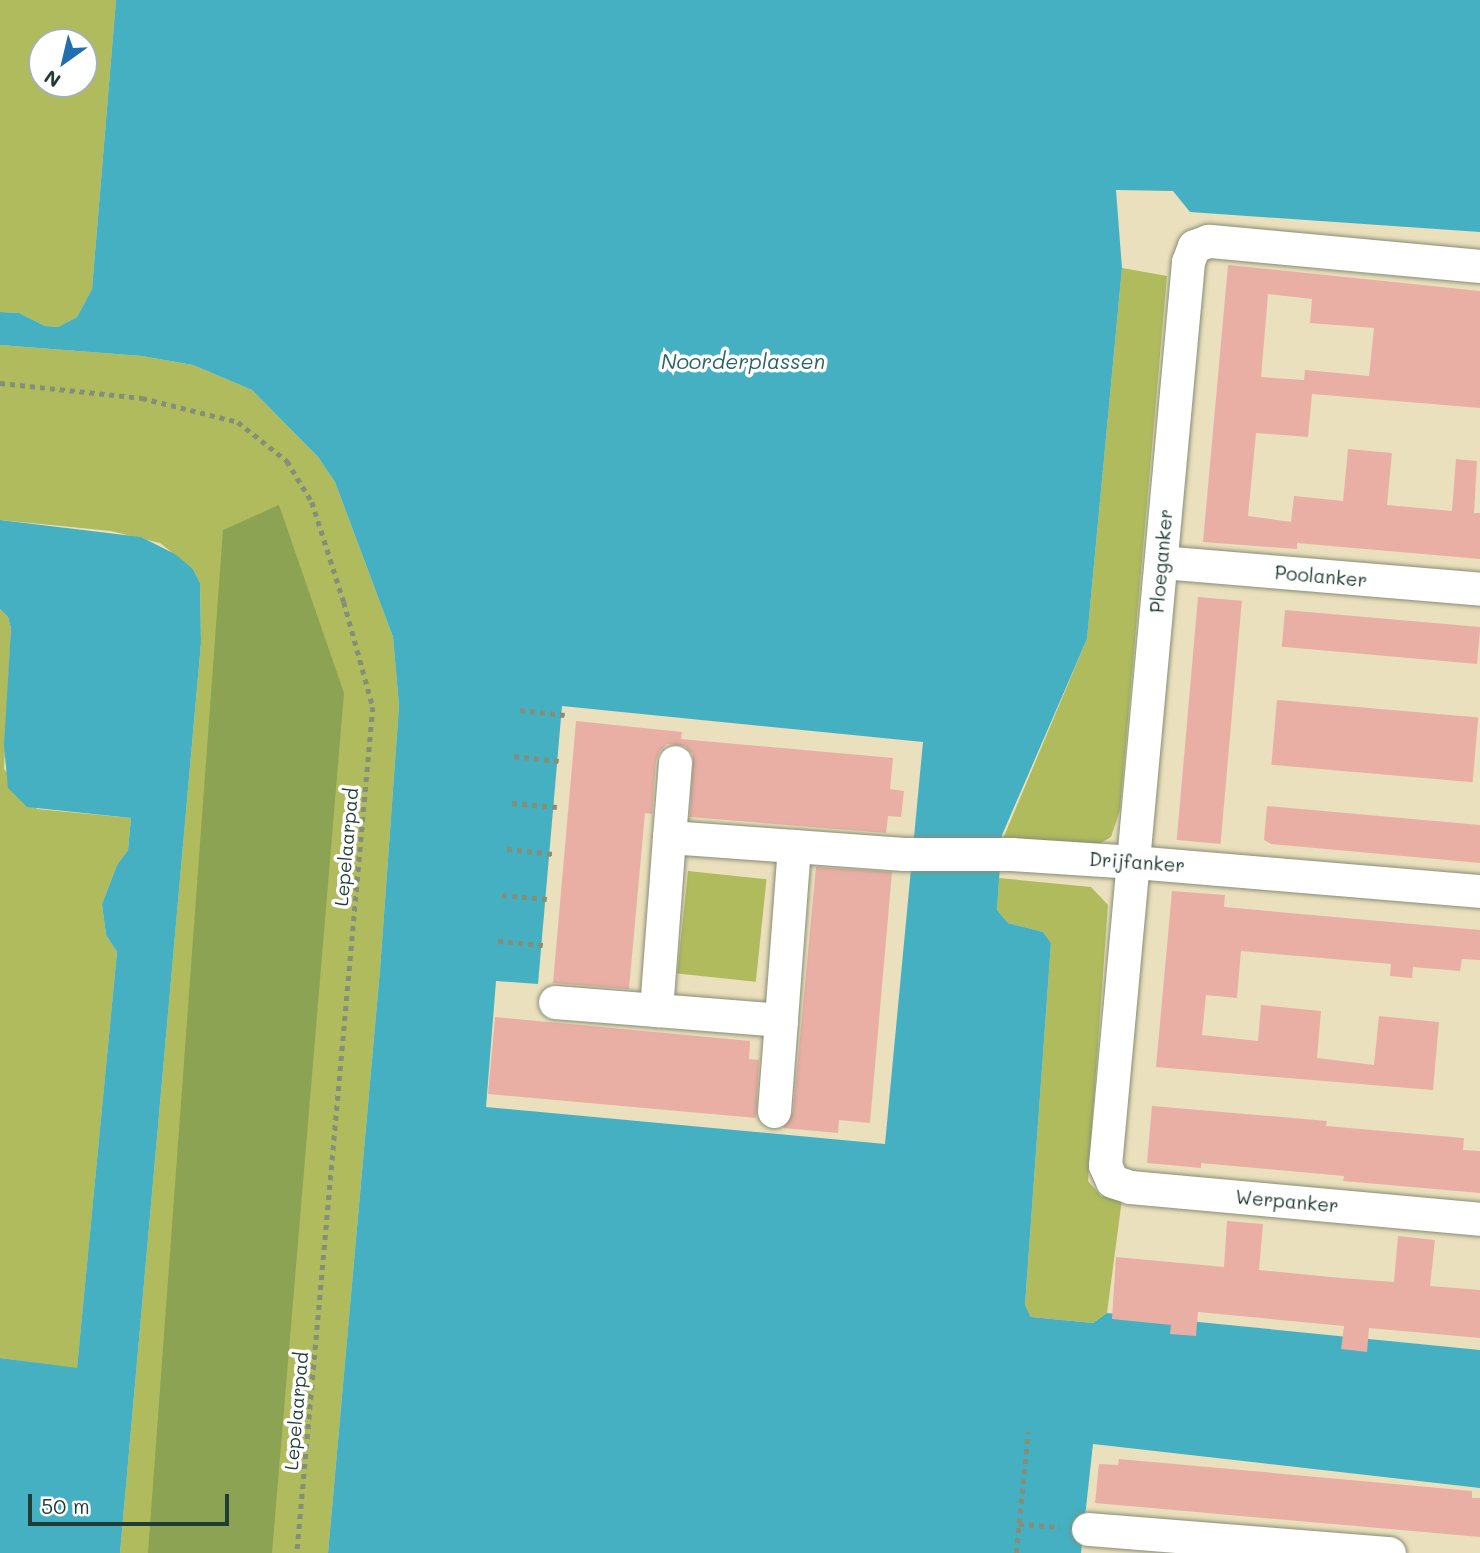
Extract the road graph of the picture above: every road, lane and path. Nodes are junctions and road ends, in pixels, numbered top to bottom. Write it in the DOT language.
graph roads {
  1 [pos="1480,266"];
  2 [pos="0,383"];
  3 [pos="1161,562"];
  4 [pos="1480,589"];
  5 [pos="520,710"];
  6 [pos="565,715"];
  7 [pos="514,756"];
  8 [pos="559,761"];
  9 [pos="676,762"];
  10 [pos="512,803"];
  11 [pos="557,807"];
  12 [pos="669,836"];
  13 [pos="794,846"];
  14 [pos="507,849"];
  15 [pos="552,854"];
  16 [pos="1134,862"];
  17 [pos="1480,891"];
  18 [pos="502,895"];
  19 [pos="547,899"];
  20 [pos="498,941"];
  21 [pos="543,945"];
  22 [pos="555,1002"];
  23 [pos="656,1010"];
  24 [pos="781,1020"];
  25 [pos="774,1111"];
  26 [pos="1105,1165"];
  27 [pos="1480,1219"];
  28 [pos="1028,1432"];
  29 [pos="1019,1524"];
  30 [pos="1088,1529"];
  31 [pos="1314,1549"];
  32 [pos="297,1553"];
  33 [pos="1016,1553"];
  34 [pos="1389,1553"];
  1 -- 3 [label="street, Ploeganker"];
  2 -- 32 [label="path, Lepelaarpad"];
  3 -- 4 [label="street, Poolanker"];
  3 -- 16 [label="street, Ploeganker"];
  5 -- 6 [label="path"];
  7 -- 8 [label="path"];
  9 -- 12 [label="street"];
  10 -- 11 [label="path"];
  12 -- 13 [label="street, Drijfanker"];
  12 -- 23 [label="street"];
  13 -- 16 [label="street, Drijfanker"];
  13 -- 24 [label="street"];
  14 -- 15 [label="path"];
  16 -- 17 [label="street, Drijfanker"];
  16 -- 26 [label="street, Ploeganker"];
  18 -- 19 [label="path"];
  20 -- 21 [label="path"];
  22 -- 23 [label="street"];
  23 -- 24 [label="street"];
  24 -- 25 [label="street"];
  26 -- 27 [label="street, Werpanker"];
  28 -- 29 [label="path"];
  29 -- 30 [label="path"];
  29 -- 33 [label="path"];
  30 -- 31 [label="street"];
  31 -- 34 [label="street"];
}
